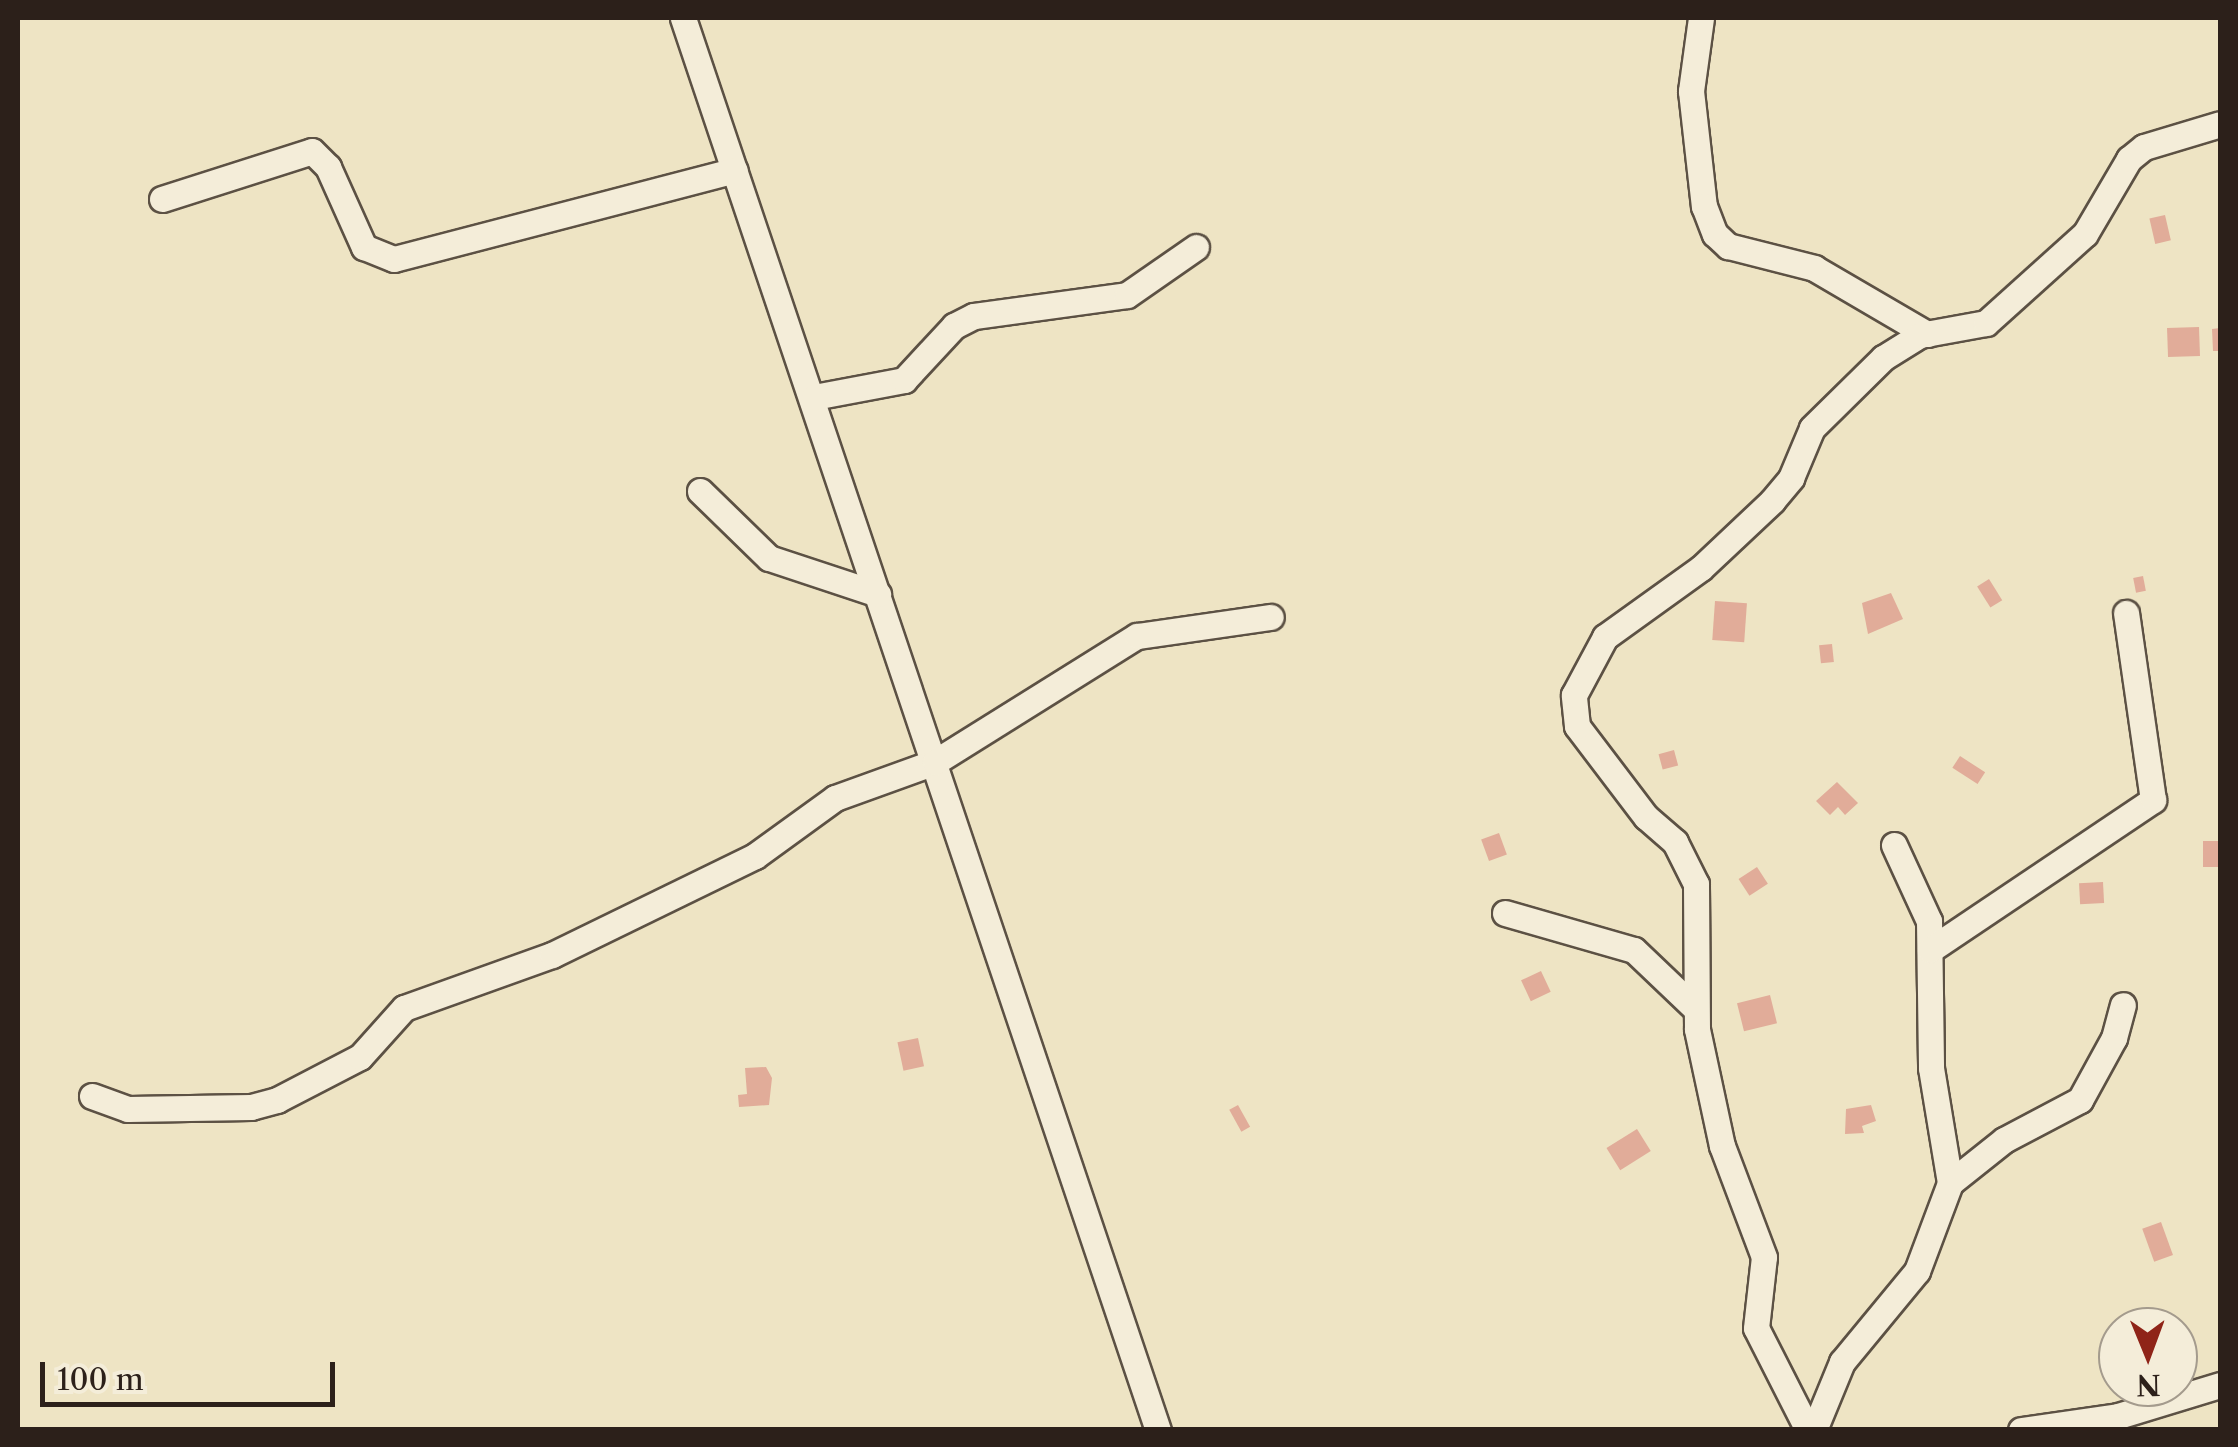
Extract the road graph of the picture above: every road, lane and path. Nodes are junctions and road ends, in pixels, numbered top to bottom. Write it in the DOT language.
graph roads {
  1 [pos="683,18"];
  2 [pos="1701,18"];
  3 [pos="2220,124"];
  4 [pos="735,170"];
  5 [pos="162,199"];
  6 [pos="1196,247"];
  7 [pos="1927,334"];
  8 [pos="814,396"];
  9 [pos="700,491"];
  10 [pos="878,594"];
  11 [pos="2126,613"];
  12 [pos="1271,617"];
  13 [pos="935,762"];
  14 [pos="1894,845"];
  15 [pos="1505,913"];
  16 [pos="1930,950"];
  17 [pos="2123,1005"];
  18 [pos="1695,1008"];
  19 [pos="92,1096"];
  20 [pos="1950,1183"];
  21 [pos="2220,1385"];
  22 [pos="1158,1430"];
  23 [pos="1811,1430"];
  24 [pos="2021,1430"];
  1 -- 4 [label="street"];
  2 -- 7 [label="street"];
  3 -- 7 [label="street"];
  4 -- 5 [label="street"];
  4 -- 8 [label="street"];
  6 -- 8 [label="street"];
  7 -- 18 [label="street"];
  8 -- 10 [label="street"];
  9 -- 10 [label="street"];
  10 -- 13 [label="street"];
  11 -- 16 [label="street"];
  12 -- 13 [label="street"];
  13 -- 19 [label="street"];
  13 -- 22 [label="street"];
  14 -- 16 [label="street"];
  15 -- 18 [label="street"];
  16 -- 20 [label="street"];
  17 -- 20 [label="street"];
  18 -- 23 [label="street"];
  20 -- 23 [label="street"];
  21 -- 24 [label="street"];
}
